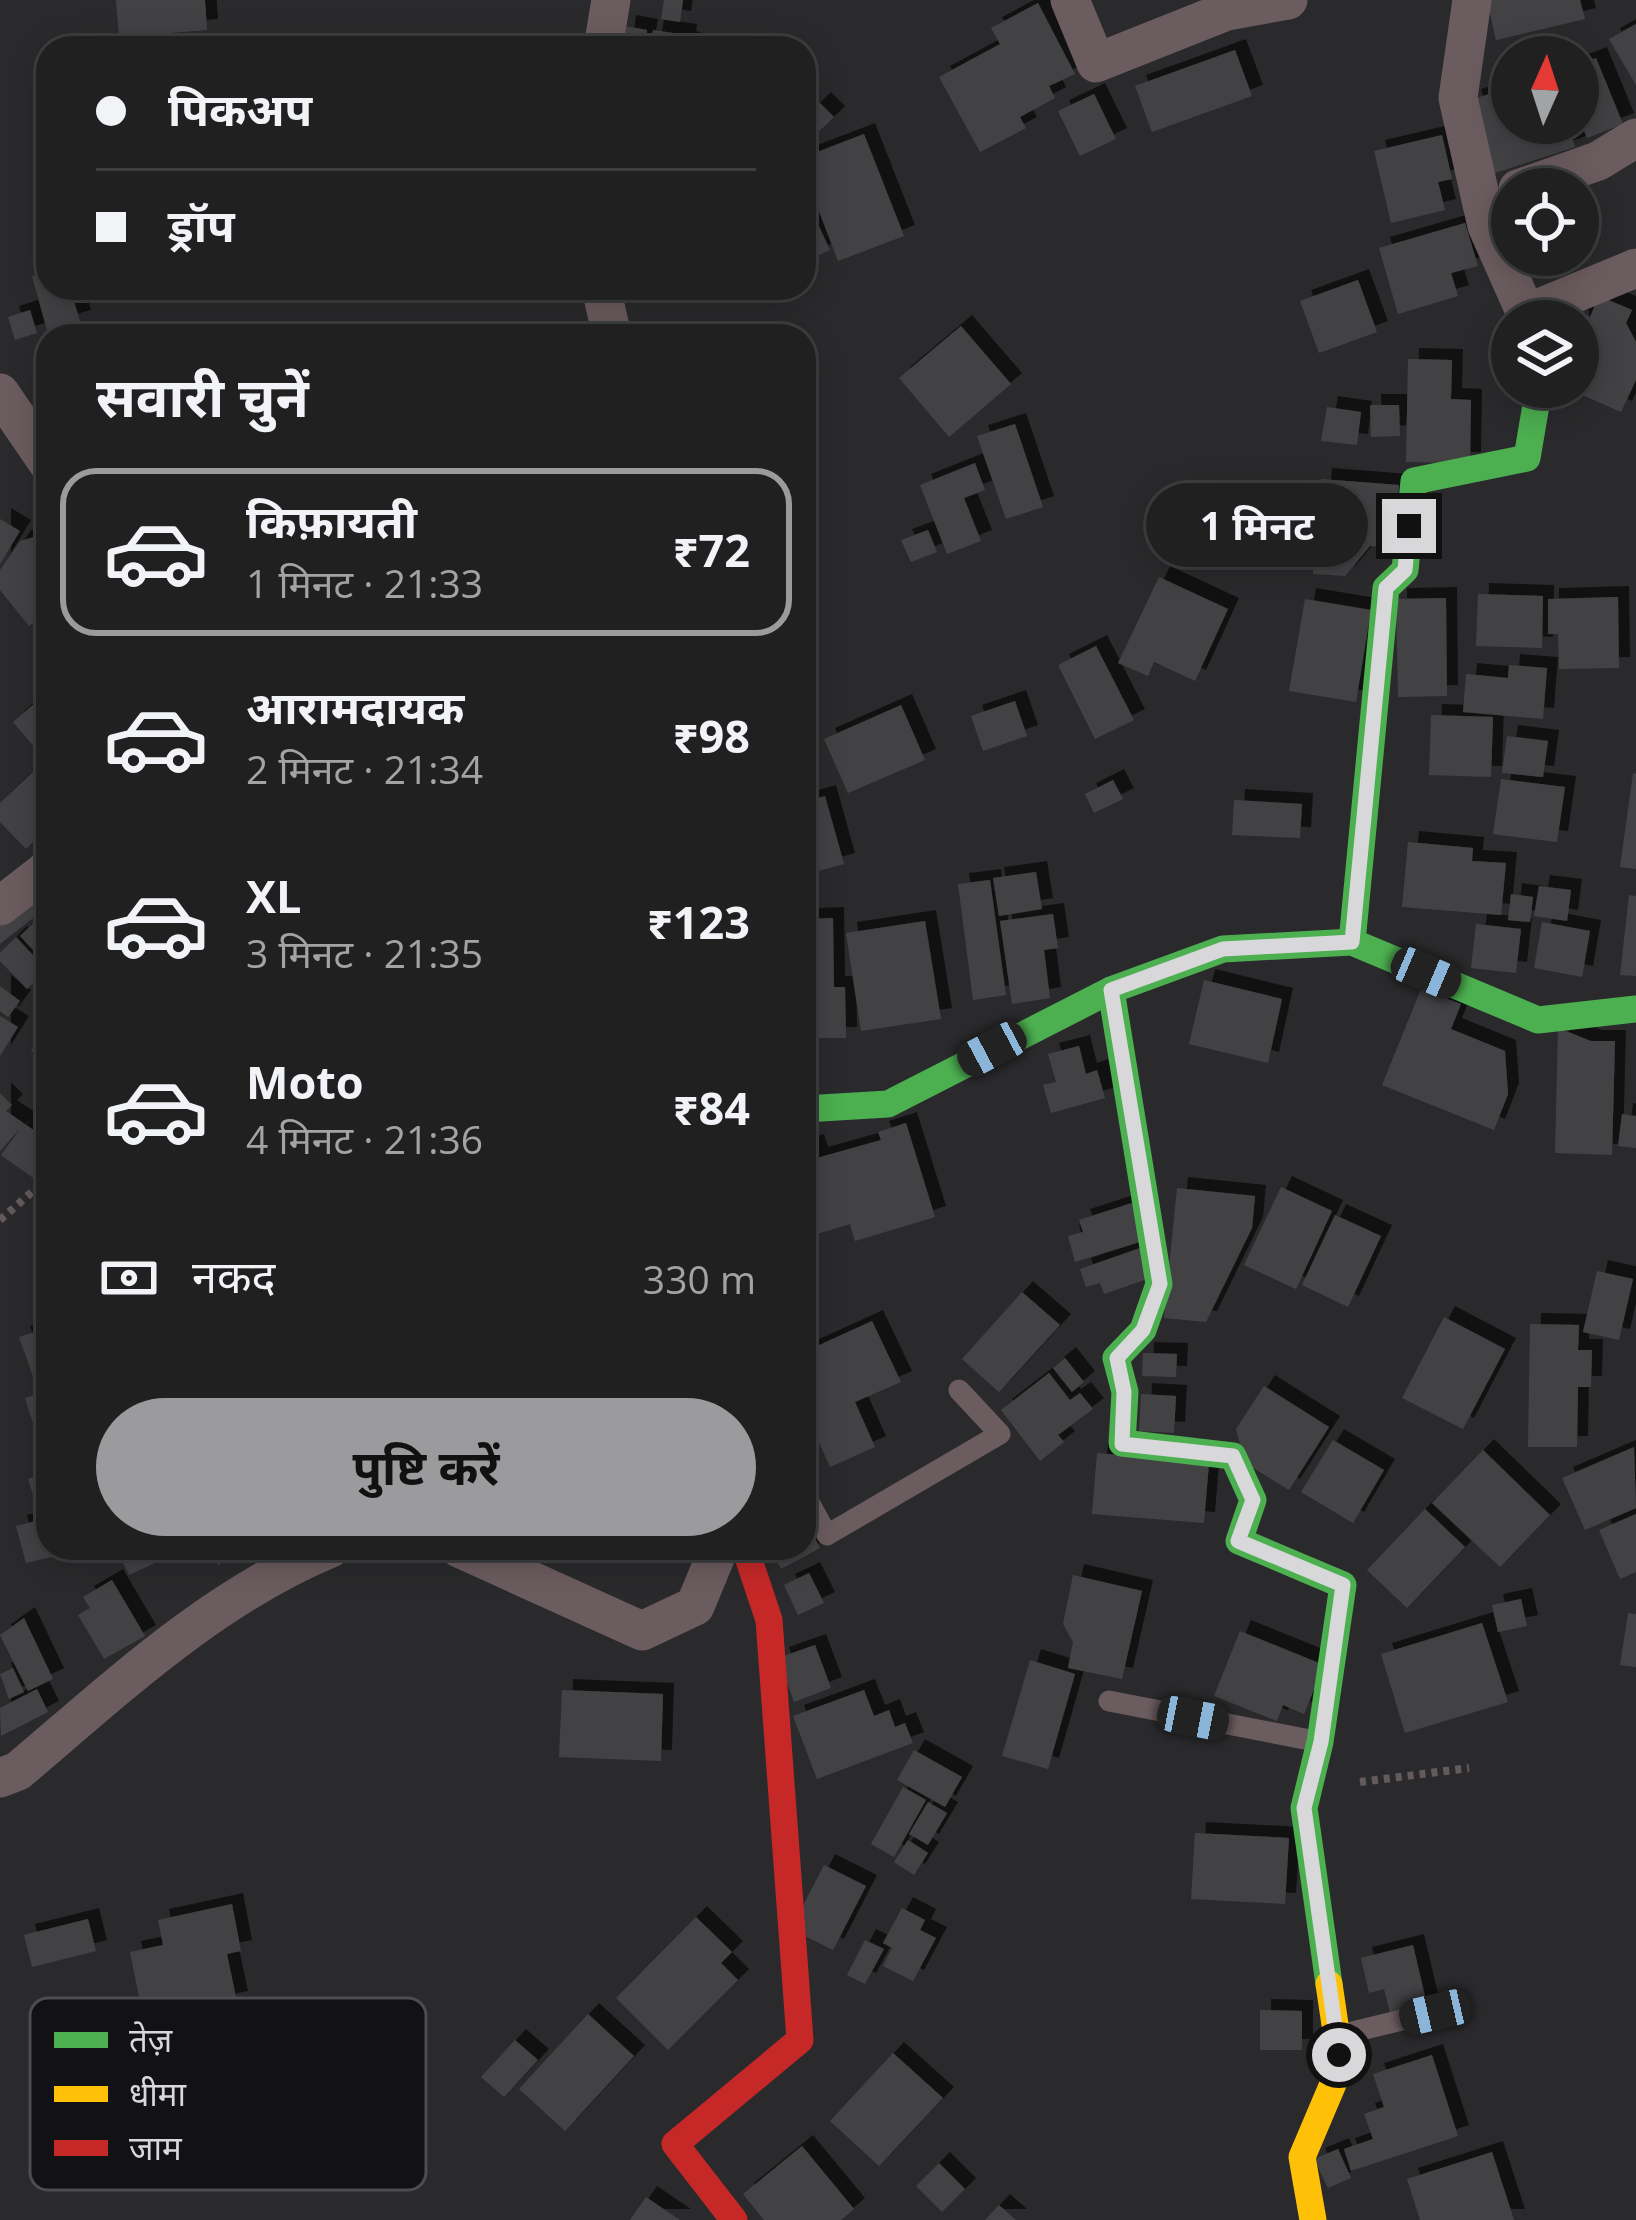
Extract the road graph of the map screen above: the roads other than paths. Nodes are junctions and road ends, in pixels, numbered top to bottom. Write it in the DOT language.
graph roads {
  1 [pos="611,0"];
  2 [pos="1070,0"];
  3 [pos="1288,0"];
  4 [pos="1472,0"];
  5 [pos="605,36"];
  6 [pos="1636,138"];
  7 [pos="1492,168"];
  8 [pos="1578,168"];
  9 [pos="1636,268"];
  10 [pos="1571,300"];
  11 [pos="0,393"];
  12 [pos="1535,408"];
  13 [pos="36,446"];
  14 [pos="36,878"];
  15 [pos="0,907"];
  16 [pos="1352,942"];
  17 [pos="1111,990"];
  18 [pos="1636,1009"];
  19 [pos="816,1108"];
  20 [pos="958,1390"];
  21 [pos="816,1515"];
  22 [pos="302,1560"];
  23 [pos="486,1560"];
  24 [pos="714,1560"];
  25 [pos="749,1560"];
  26 [pos="1109,1701"];
  27 [pos="1321,1742"];
  28 [pos="0,1778"];
  29 [pos="1435,2012"];
  30 [pos="1336,2036"];
  31 [pos="734,2220"];
  32 [pos="1313,2220"];
  1 -- 5 [label="street"];
  2 -- 3 [label="street"];
  4 -- 7 [label="street"];
  6 -- 8 [label="street"];
  9 -- 10 [label="street"];
  11 -- 13 [label="street"];
  12 -- 16 [label="street"];
  14 -- 15 [label="street"];
  16 -- 17 [label="street"];
  16 -- 18 [label="street"];
  17 -- 19 [label="street"];
  17 -- 27 [label="street"];
  20 -- 21 [label="lane"];
  22 -- 28 [label="street"];
  23 -- 24 [label="street"];
  25 -- 31 [label="street"];
  26 -- 27 [label="lane"];
  27 -- 30 [label="street"];
  29 -- 30 [label="lane"];
  30 -- 32 [label="street"];
}
